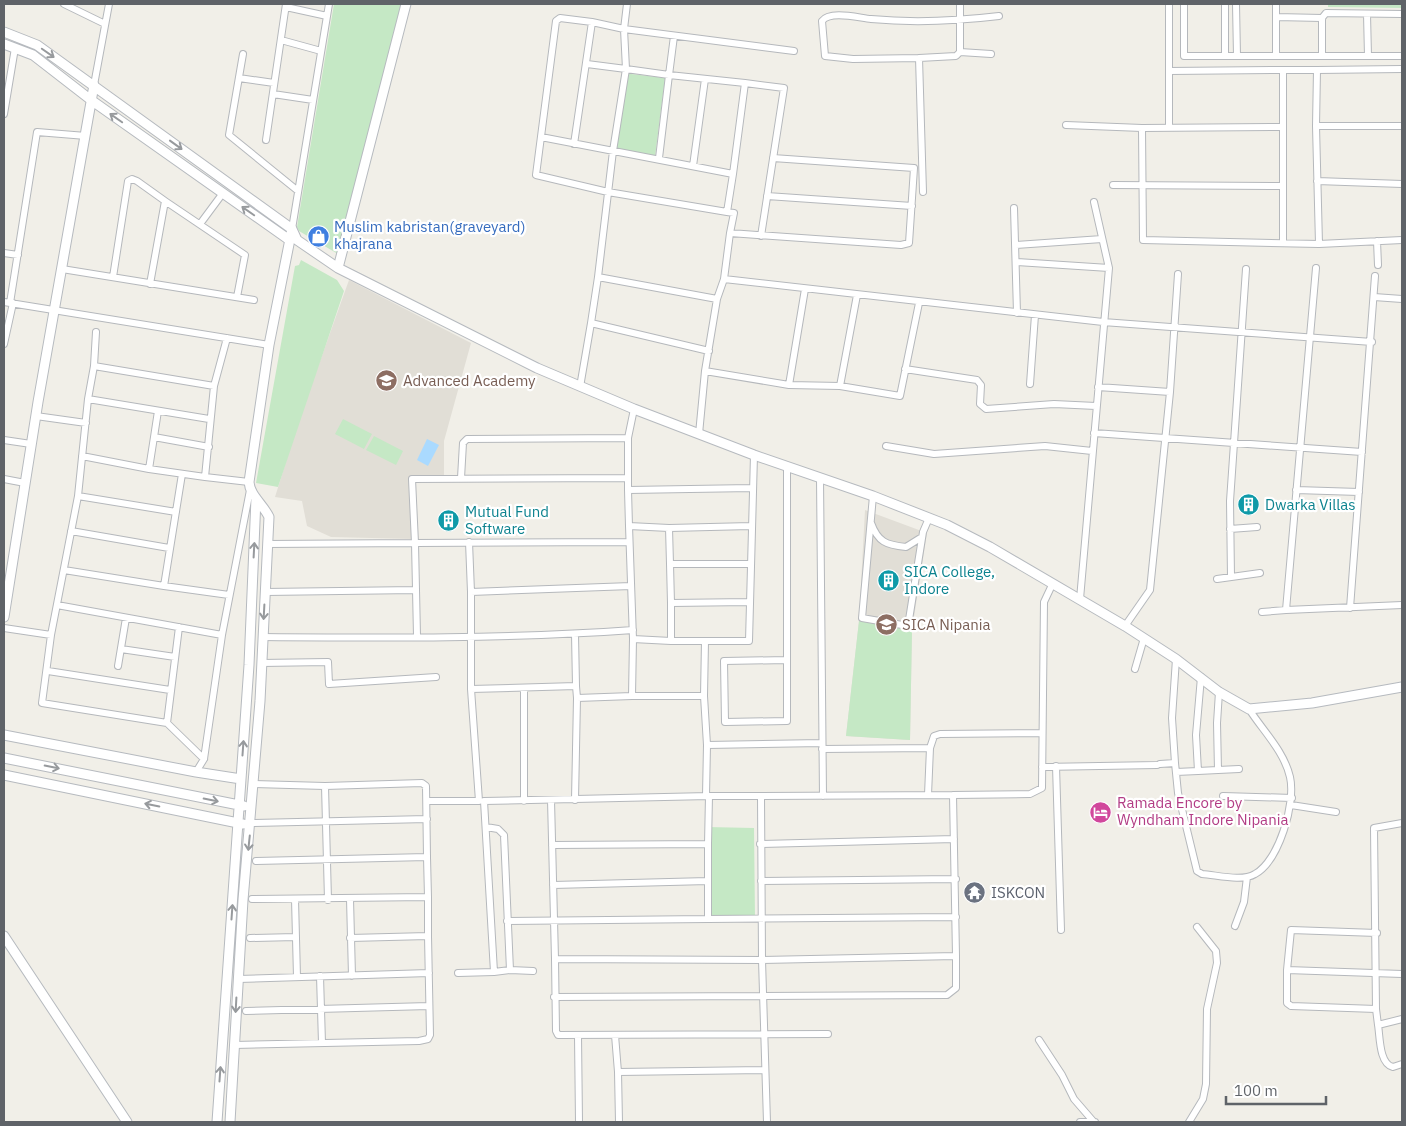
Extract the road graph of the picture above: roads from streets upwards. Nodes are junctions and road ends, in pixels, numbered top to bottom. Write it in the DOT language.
graph roads {
  1 [pos="66,4"];
  2 [pos="109,4"];
  3 [pos="329,4"];
  4 [pos="406,4"];
  5 [pos="627,4"];
  6 [pos="960,4"];
  7 [pos="1169,4"];
  8 [pos="1184,4"];
  9 [pos="1225,4"];
  10 [pos="1236,4"];
  11 [pos="1276,4"];
  12 [pos="286,6"];
  13 [pos="1367,14"];
  14 [pos="1402,14"];
  15 [pos="327,16"];
  16 [pos="999,16"];
  17 [pos="1276,17"];
  18 [pos="1322,18"];
  19 [pos="961,20"];
  20 [pos="592,22"];
  21 [pos="105,24"];
  22 [pos="624,29"];
  23 [pos="4,32"];
  24 [pos="674,36"];
  25 [pos="281,40"];
  26 [pos="4,44"];
  27 [pos="15,48"];
  28 [pos="321,51"];
  29 [pos="794,51"];
  30 [pos="960,52"];
  31 [pos="244,54"];
  32 [pos="991,54"];
  33 [pos="1225,56"];
  34 [pos="1237,56"];
  35 [pos="1276,56"];
  36 [pos="1322,56"];
  37 [pos="1368,56"];
  38 [pos="1402,56"];
  39 [pos="919,58"];
  40 [pos="587,64"];
  41 [pos="1402,68"];
  42 [pos="626,69"];
  43 [pos="1283,70"];
  44 [pos="1317,70"];
  45 [pos="1169,71"];
  46 [pos="669,75"];
  47 [pos="239,78"];
  48 [pos="705,79"];
  49 [pos="274,83"];
  50 [pos="746,83"];
  51 [pos="94,85"];
  52 [pos="274,94"];
  53 [pos="91,100"];
  54 [pos="313,100"];
  55 [pos="4,105"];
  56 [pos="4,114"];
  57 [pos="1066,125"];
  58 [pos="1316,126"];
  59 [pos="1402,126"];
  60 [pos="1169,127"];
  61 [pos="1142,128"];
  62 [pos="1283,128"];
  63 [pos="86,136"];
  64 [pos="541,137"];
  65 [pos="266,140"];
  66 [pos="574,144"];
  67 [pos="613,151"];
  68 [pos="659,158"];
  69 [pos="773,158"];
  70 [pos="693,166"];
  71 [pos="733,174"];
  72 [pos="1317,181"];
  73 [pos="1402,184"];
  74 [pos="1113,185"];
  75 [pos="1142,185"];
  76 [pos="1283,186"];
  77 [pos="298,191"];
  78 [pos="608,192"];
  79 [pos="923,192"];
  80 [pos="222,194"];
  81 [pos="767,196"];
  82 [pos="165,201"];
  83 [pos="1094,202"];
  84 [pos="912,206"];
  85 [pos="1014,208"];
  86 [pos="726,212"];
  87 [pos="200,224"];
  88 [pos="292,229"];
  89 [pos="730,233"];
  90 [pos="761,236"];
  91 [pos="293,239"];
  92 [pos="1102,239"];
  93 [pos="1402,240"];
  94 [pos="1377,241"];
  95 [pos="1283,243"];
  96 [pos="1319,244"];
  97 [pos="1016,245"];
  98 [pos="4,253"];
  99 [pos="18,255"];
  100 [pos="1017,262"];
  101 [pos="1378,265"];
  102 [pos="338,268"];
  103 [pos="1109,268"];
  104 [pos="1316,268"];
  105 [pos="62,269"];
  106 [pos="1246,269"];
  107 [pos="1178,274"];
  108 [pos="1376,276"];
  109 [pos="113,277"];
  110 [pos="598,277"];
  111 [pos="724,279"];
  112 [pos="150,284"];
  113 [pos="805,289"];
  114 [pos="857,296"];
  115 [pos="237,297"];
  116 [pos="1374,297"];
  117 [pos="1402,299"];
  118 [pos="254,300"];
  119 [pos="717,300"];
  120 [pos="9,303"];
  121 [pos="918,303"];
  122 [pos="55,312"];
  123 [pos="1018,313"];
  124 [pos="1035,315"];
  125 [pos="1103,322"];
  126 [pos="591,323"];
  127 [pos="1174,326"];
  128 [pos="96,332"];
  129 [pos="1242,332"];
  130 [pos="1310,337"];
  131 [pos="227,338"];
  132 [pos="1372,342"];
  133 [pos="4,344"];
  134 [pos="269,345"];
  135 [pos="709,351"];
  136 [pos="94,366"];
  137 [pos="705,370"];
  138 [pos="905,370"];
  139 [pos="1030,384"];
  140 [pos="789,385"];
  141 [pos="214,386"];
  142 [pos="840,386"];
  143 [pos="580,387"];
  144 [pos="1098,387"];
  145 [pos="1170,392"];
  146 [pos="88,399"];
  147 [pos="1096,406"];
  148 [pos="634,410"];
  149 [pos="158,411"];
  150 [pos="36,416"];
  151 [pos="209,419"];
  152 [pos="86,423"];
  153 [pos="1094,433"];
  154 [pos="699,434"];
  155 [pos="154,437"];
  156 [pos="628,438"];
  157 [pos="1166,438"];
  158 [pos="4,440"];
  159 [pos="1235,442"];
  160 [pos="31,444"];
  161 [pos="209,446"];
  162 [pos="886,446"];
  163 [pos="1299,447"];
  164 [pos="1092,451"];
  165 [pos="1362,452"];
  166 [pos="754,455"];
  167 [pos="82,456"];
  168 [pos="787,466"];
  169 [pos="149,469"];
  170 [pos="182,474"];
  171 [pos="205,477"];
  172 [pos="461,478"];
  173 [pos="628,478"];
  174 [pos="820,478"];
  175 [pos="4,479"];
  176 [pos="25,483"];
  177 [pos="249,486"];
  178 [pos="752,488"];
  179 [pos="628,490"];
  180 [pos="1296,490"];
  181 [pos="1359,492"];
  182 [pos="78,496"];
  183 [pos="872,496"];
  184 [pos="256,498"];
  185 [pos="176,512"];
  186 [pos="929,518"];
  187 [pos="870,520"];
  188 [pos="629,526"];
  189 [pos="751,526"];
  190 [pos="1256,527"];
  191 [pos="669,528"];
  192 [pos="1230,530"];
  193 [pos="71,531"];
  194 [pos="922,537"];
  195 [pos="469,542"];
  196 [pos="629,542"];
  197 [pos="415,543"];
  198 [pos="267,544"];
  199 [pos="170,548"];
  200 [pos="8,564"];
  201 [pos="670,564"];
  202 [pos="750,564"];
  203 [pos="64,570"];
  204 [pos="1260,572"];
  205 [pos="1231,577"];
  206 [pos="1217,579"];
  207 [pos="1052,585"];
  208 [pos="164,586"];
  209 [pos="631,586"];
  210 [pos="416,590"];
  211 [pos="265,592"];
  212 [pos="471,592"];
  213 [pos="229,595"];
  214 [pos="1080,600"];
  215 [pos="749,602"];
  216 [pos="671,603"];
  217 [pos="1402,605"];
  218 [pos="57,606"];
  219 [pos="1350,608"];
  220 [pos="1286,610"];
  221 [pos="1262,612"];
  222 [pos="4,617"];
  223 [pos="126,618"];
  224 [pos="1125,626"];
  225 [pos="179,627"];
  226 [pos="4,628"];
  227 [pos="633,630"];
  228 [pos="575,634"];
  229 [pos="51,635"];
  230 [pos="222,635"];
  231 [pos="417,636"];
  232 [pos="472,636"];
  233 [pos="262,637"];
  234 [pos="1144,638"];
  235 [pos="633,639"];
  236 [pos="671,641"];
  237 [pos="705,641"];
  238 [pos="120,649"];
  239 [pos="175,657"];
  240 [pos="1176,659"];
  241 [pos="787,660"];
  242 [pos="261,663"];
  243 [pos="118,666"];
  244 [pos="1135,669"];
  245 [pos="48,671"];
  246 [pos="436,677"];
  247 [pos="1201,677"];
  248 [pos="576,686"];
  249 [pos="1402,687"];
  250 [pos="524,688"];
  251 [pos="471,689"];
  252 [pos="170,690"];
  253 [pos="1219,692"];
  254 [pos="632,696"];
  255 [pos="704,696"];
  256 [pos="577,698"];
  257 [pos="1249,709"];
  258 [pos="167,723"];
  259 [pos="1041,733"];
  260 [pos="4,735"];
  261 [pos="707,745"];
  262 [pos="822,746"];
  263 [pos="930,748"];
  264 [pos="4,758"];
  265 [pos="204,759"];
  266 [pos="1175,763"];
  267 [pos="1056,766"];
  268 [pos="1042,767"];
  269 [pos="1239,769"];
  270 [pos="1218,770"];
  271 [pos="1198,771"];
  272 [pos="196,772"];
  273 [pos="1176,772"];
  274 [pos="4,775"];
  275 [pos="241,779"];
  276 [pos="254,784"];
  277 [pos="325,786"];
  278 [pos="928,795"];
  279 [pos="953,795"];
  280 [pos="707,796"];
  281 [pos="761,796"];
  282 [pos="823,796"];
  283 [pos="1223,796"];
  284 [pos="551,800"];
  285 [pos="575,800"];
  286 [pos="427,801"];
  287 [pos="481,801"];
  288 [pos="524,801"];
  289 [pos="1292,801"];
  290 [pos="239,806"];
  291 [pos="252,807"];
  292 [pos="1336,812"];
  293 [pos="427,819"];
  294 [pos="327,822"];
  295 [pos="238,823"];
  296 [pos="1402,823"];
  297 [pos="251,824"];
  298 [pos="486,827"];
  299 [pos="954,839"];
  300 [pos="708,844"];
  301 [pos="760,844"];
  302 [pos="552,845"];
  303 [pos="427,856"];
  304 [pos="327,859"];
  305 [pos="256,861"];
  306 [pos="1248,877"];
  307 [pos="956,879"];
  308 [pos="708,881"];
  309 [pos="761,881"];
  310 [pos="553,884"];
  311 [pos="428,898"];
  312 [pos="252,899"];
  313 [pos="296,899"];
  314 [pos="350,899"];
  315 [pos="328,900"];
  316 [pos="956,917"];
  317 [pos="760,918"];
  318 [pos="708,919"];
  319 [pos="507,921"];
  320 [pos="554,921"];
  321 [pos="1235,926"];
  322 [pos="1197,927"];
  323 [pos="1062,930"];
  324 [pos="1377,933"];
  325 [pos="4,936"];
  326 [pos="428,936"];
  327 [pos="296,937"];
  328 [pos="250,938"];
  329 [pos="350,938"];
  330 [pos="956,956"];
  331 [pos="554,959"];
  332 [pos="762,960"];
  333 [pos="510,970"];
  334 [pos="1287,970"];
  335 [pos="533,971"];
  336 [pos="494,972"];
  337 [pos="429,973"];
  338 [pos="458,973"];
  339 [pos="1402,974"];
  340 [pos="1377,975"];
  341 [pos="320,976"];
  342 [pos="352,976"];
  343 [pos="297,977"];
  344 [pos="238,979"];
  345 [pos="762,996"];
  346 [pos="554,997"];
  347 [pos="429,1006"];
  348 [pos="1376,1009"];
  349 [pos="320,1010"];
  350 [pos="246,1011"];
  351 [pos="1402,1019"];
  352 [pos="1378,1025"];
  353 [pos="764,1034"];
  354 [pos="828,1034"];
  355 [pos="615,1035"];
  356 [pos="578,1036"];
  357 [pos="1039,1040"];
  358 [pos="322,1043"];
  359 [pos="234,1044"];
  360 [pos="1402,1064"];
  361 [pos="764,1070"];
  362 [pos="618,1072"];
  363 [pos="1095,1121"];
  364 [pos="127,1122"];
  365 [pos="217,1122"];
  366 [pos="230,1122"];
  367 [pos="579,1122"];
  368 [pos="619,1122"];
  369 [pos="766,1122"];
  370 [pos="1080,1122"];
  371 [pos="1189,1122"];
  1 -- 21 [label="street"];
  2 -- 21 [label="street"];
  3 -- 15 [label="street"];
  4 -- 102 [label="street"];
  5 -- 22 [label="street"];
  6 -- 19 [label="street"];
  7 -- 45 [label="street"];
  8 -- 33 [label="street"];
  9 -- 33 [label="street"];
  10 -- 34 [label="street"];
  11 -- 17 [label="street"];
  12 -- 15 [label="street"];
  12 -- 25 [label="street"];
  13 -- 14 [label="street"];
  13 -- 18 [label="street"];
  13 -- 37 [label="street"];
  15 -- 28 [label="street"];
  16 -- 19 [label="street"];
  17 -- 18 [label="street"];
  17 -- 35 [label="street"];
  18 -- 36 [label="street"];
  19 -- 30 [label="street"];
  19 -- 39 [label="street"];
  20 -- 22 [label="street"];
  20 -- 40 [label="street"];
  20 -- 64 [label="street"];
  21 -- 51 [label="street"];
  22 -- 24 [label="street"];
  22 -- 42 [label="street"];
  23 -- 51 [label="street, one-way"];
  24 -- 29 [label="street"];
  24 -- 46 [label="street"];
  25 -- 28 [label="street"];
  25 -- 49 [label="street"];
  26 -- 27 [label="street"];
  27 -- 53 [label="street"];
  27 -- 55 [label="street"];
  28 -- 54 [label="street"];
  30 -- 32 [label="street"];
  30 -- 39 [label="street"];
  31 -- 47 [label="street"];
  33 -- 34 [label="street"];
  34 -- 35 [label="street"];
  35 -- 36 [label="street"];
  36 -- 37 [label="street"];
  37 -- 38 [label="street"];
  39 -- 79 [label="street"];
  40 -- 42 [label="street"];
  40 -- 66 [label="street"];
  41 -- 44 [label="street"];
  42 -- 46 [label="street"];
  42 -- 67 [label="street"];
  43 -- 44 [label="street"];
  43 -- 45 [label="street"];
  43 -- 62 [label="street"];
  44 -- 58 [label="street"];
  45 -- 60 [label="street"];
  46 -- 48 [label="street"];
  46 -- 68 [label="street"];
  47 -- 49 [label="street"];
  47 -- 77 [label="street"];
  48 -- 50 [label="street"];
  48 -- 70 [label="street"];
  49 -- 52 [label="street"];
  50 -- 69 [label="street"];
  50 -- 71 [label="street"];
  51 -- 53 [label="street"];
  51 -- 88 [label="street, one-way"];
  52 -- 54 [label="street"];
  52 -- 65 [label="street"];
  53 -- 63 [label="street"];
  80 -- 53 [label="street, one-way"];
  54 -- 77 [label="street"];
  55 -- 56 [label="street"];
  57 -- 61 [label="street"];
  58 -- 59 [label="street"];
  58 -- 72 [label="street"];
  60 -- 61 [label="street"];
  60 -- 62 [label="street"];
  61 -- 75 [label="street"];
  62 -- 76 [label="street"];
  63 -- 99 [label="street"];
  63 -- 105 [label="street"];
  64 -- 66 [label="street"];
  64 -- 78 [label="street"];
  66 -- 67 [label="street"];
  67 -- 68 [label="street"];
  67 -- 78 [label="street"];
  68 -- 70 [label="street"];
  69 -- 81 [label="street"];
  69 -- 84 [label="street"];
  70 -- 71 [label="street"];
  71 -- 86 [label="street"];
  72 -- 73 [label="street"];
  72 -- 96 [label="street"];
  74 -- 75 [label="street"];
  75 -- 76 [label="street"];
  75 -- 95 [label="street"];
  76 -- 95 [label="street"];
  77 -- 88 [label="street"];
  78 -- 86 [label="street"];
  78 -- 110 [label="street"];
  80 -- 87 [label="street"];
  91 -- 80 [label="street, one-way"];
  81 -- 84 [label="street"];
  81 -- 90 [label="street"];
  82 -- 87 [label="street"];
  82 -- 109 [label="street"];
  82 -- 112 [label="street"];
  83 -- 92 [label="street"];
  84 -- 90 [label="street"];
  85 -- 97 [label="street"];
  86 -- 89 [label="street"];
  87 -- 115 [label="street"];
  88 -- 91 [label="street"];
  89 -- 90 [label="street"];
  89 -- 111 [label="street"];
  91 -- 102 [label="street"];
  91 -- 134 [label="street"];
  92 -- 97 [label="street"];
  92 -- 103 [label="street"];
  93 -- 94 [label="street"];
  94 -- 96 [label="street"];
  94 -- 101 [label="street"];
  95 -- 96 [label="street"];
  97 -- 100 [label="street"];
  98 -- 99 [label="street"];
  99 -- 120 [label="street"];
  100 -- 103 [label="street"];
  100 -- 123 [label="street"];
  102 -- 143 [label="street"];
  103 -- 125 [label="street"];
  104 -- 130 [label="street"];
  105 -- 109 [label="street"];
  105 -- 122 [label="street"];
  106 -- 129 [label="street"];
  107 -- 127 [label="street"];
  108 -- 116 [label="street"];
  109 -- 112 [label="street"];
  110 -- 119 [label="street"];
  110 -- 126 [label="street"];
  111 -- 113 [label="street"];
  111 -- 119 [label="street"];
  112 -- 115 [label="street"];
  113 -- 114 [label="street"];
  113 -- 140 [label="street"];
  114 -- 121 [label="street"];
  114 -- 142 [label="street"];
  115 -- 118 [label="street"];
  116 -- 117 [label="street"];
  116 -- 132 [label="street"];
  119 -- 135 [label="street"];
  120 -- 122 [label="street"];
  120 -- 133 [label="street"];
  121 -- 123 [label="street"];
  121 -- 138 [label="street"];
  122 -- 131 [label="street"];
  122 -- 150 [label="street"];
  123 -- 124 [label="street"];
  124 -- 125 [label="street"];
  124 -- 139 [label="street"];
  125 -- 127 [label="street"];
  125 -- 144 [label="street"];
  126 -- 135 [label="street"];
  126 -- 143 [label="street"];
  127 -- 129 [label="street"];
  127 -- 145 [label="street"];
  128 -- 136 [label="street"];
  129 -- 130 [label="street"];
  129 -- 159 [label="street"];
  130 -- 132 [label="street"];
  130 -- 163 [label="street"];
  131 -- 134 [label="street"];
  131 -- 141 [label="street"];
  132 -- 165 [label="street"];
  134 -- 177 [label="street"];
  135 -- 137 [label="street"];
  136 -- 141 [label="street"];
  136 -- 146 [label="street"];
  137 -- 140 [label="street"];
  137 -- 154 [label="street"];
  138 -- 142 [label="street"];
  138 -- 147 [label="street"];
  140 -- 142 [label="street"];
  141 -- 151 [label="street"];
  143 -- 148 [label="street"];
  144 -- 145 [label="street"];
  144 -- 147 [label="street"];
  145 -- 157 [label="street"];
  146 -- 149 [label="street"];
  146 -- 152 [label="street"];
  147 -- 153 [label="street"];
  148 -- 154 [label="street"];
  148 -- 156 [label="street"];
  149 -- 151 [label="street"];
  149 -- 155 [label="street"];
  150 -- 152 [label="street"];
  150 -- 160 [label="street"];
  151 -- 161 [label="street"];
  152 -- 167 [label="street"];
  153 -- 157 [label="street"];
  153 -- 164 [label="street"];
  154 -- 166 [label="street"];
  155 -- 161 [label="street"];
  155 -- 169 [label="street"];
  156 -- 172 [label="street"];
  156 -- 173 [label="street"];
  157 -- 159 [label="street"];
  157 -- 224 [label="street"];
  158 -- 160 [label="street"];
  159 -- 163 [label="street"];
  159 -- 192 [label="street"];
  160 -- 176 [label="street"];
  161 -- 171 [label="street"];
  162 -- 164 [label="street"];
  163 -- 165 [label="street"];
  163 -- 180 [label="street"];
  164 -- 214 [label="street"];
  165 -- 181 [label="street"];
  166 -- 168 [label="street"];
  166 -- 178 [label="street"];
  167 -- 169 [label="street"];
  167 -- 182 [label="street"];
  168 -- 174 [label="street"];
  168 -- 241 [label="street"];
  169 -- 170 [label="street"];
  170 -- 171 [label="street"];
  170 -- 185 [label="street"];
  171 -- 177 [label="street"];
  172 -- 173 [label="street"];
  172 -- 197 [label="street"];
  173 -- 179 [label="street"];
  174 -- 183 [label="street"];
  174 -- 262 [label="street"];
  175 -- 176 [label="street"];
  176 -- 200 [label="street"];
  177 -- 184 [label="street"];
  177 -- 213 [label="street"];
  178 -- 179 [label="street"];
  178 -- 189 [label="street"];
  179 -- 188 [label="street"];
  180 -- 181 [label="street"];
  180 -- 220 [label="street"];
  181 -- 219 [label="street"];
  182 -- 185 [label="street"];
  182 -- 193 [label="street"];
  183 -- 186 [label="street"];
  183 -- 187 [label="street"];
  184 -- 198 [label="street"];
  275 -- 184 [label="street, one-way"];
  185 -- 199 [label="street"];
  186 -- 194 [label="street"];
  186 -- 207 [label="street"];
  187 -- 194 [label="street"];
  187 -- 194 [label="street"];
  188 -- 191 [label="street"];
  188 -- 196 [label="street"];
  189 -- 191 [label="street"];
  189 -- 202 [label="street"];
  190 -- 192 [label="street"];
  191 -- 201 [label="street"];
  192 -- 205 [label="street"];
  193 -- 199 [label="street"];
  193 -- 203 [label="street"];
  195 -- 196 [label="street"];
  195 -- 197 [label="street"];
  195 -- 212 [label="street"];
  196 -- 209 [label="street"];
  197 -- 198 [label="street"];
  197 -- 210 [label="street"];
  198 -- 211 [label="street"];
  199 -- 208 [label="street"];
  200 -- 222 [label="street"];
  201 -- 202 [label="street"];
  201 -- 216 [label="street"];
  202 -- 215 [label="street"];
  203 -- 208 [label="street"];
  203 -- 218 [label="street"];
  204 -- 205 [label="street"];
  205 -- 206 [label="street"];
  207 -- 214 [label="street"];
  207 -- 259 [label="street"];
  208 -- 213 [label="street"];
  209 -- 212 [label="street"];
  209 -- 227 [label="street"];
  210 -- 211 [label="street"];
  210 -- 231 [label="street"];
  211 -- 233 [label="street, one-way"];
  212 -- 232 [label="street"];
  213 -- 230 [label="street"];
  214 -- 224 [label="street"];
  215 -- 216 [label="street"];
  215 -- 237 [label="street"];
  216 -- 236 [label="street"];
  217 -- 219 [label="street"];
  218 -- 223 [label="street"];
  218 -- 229 [label="street"];
  219 -- 220 [label="street"];
  220 -- 221 [label="street"];
  223 -- 225 [label="street"];
  223 -- 238 [label="street"];
  224 -- 234 [label="street"];
  225 -- 230 [label="street"];
  225 -- 239 [label="street"];
  226 -- 229 [label="street"];
  227 -- 228 [label="street"];
  227 -- 235 [label="street"];
  228 -- 232 [label="street"];
  228 -- 248 [label="street"];
  229 -- 245 [label="street"];
  230 -- 265 [label="street"];
  231 -- 232 [label="street"];
  231 -- 233 [label="street"];
  232 -- 251 [label="street"];
  233 -- 242 [label="street"];
  234 -- 240 [label="street"];
  234 -- 244 [label="street"];
  235 -- 236 [label="street"];
  235 -- 254 [label="street"];
  236 -- 237 [label="street"];
  237 -- 255 [label="street"];
  238 -- 239 [label="street"];
  238 -- 243 [label="street"];
  239 -- 252 [label="street"];
  240 -- 247 [label="street"];
  240 -- 266 [label="street"];
  241 -- 241 [label="street"];
  242 -- 246 [label="street"];
  242 -- 276 [label="street"];
  245 -- 252 [label="street"];
  245 -- 258 [label="street"];
  247 -- 253 [label="street"];
  247 -- 271 [label="street"];
  248 -- 250 [label="street"];
  248 -- 256 [label="street"];
  249 -- 257 [label="street"];
  250 -- 251 [label="street"];
  250 -- 288 [label="street"];
  251 -- 287 [label="street"];
  252 -- 258 [label="street"];
  253 -- 257 [label="street"];
  253 -- 270 [label="street"];
  254 -- 255 [label="street"];
  254 -- 256 [label="street"];
  255 -- 261 [label="street"];
  256 -- 285 [label="street"];
  257 -- 289 [label="street"];
  258 -- 265 [label="street"];
  259 -- 263 [label="street"];
  259 -- 268 [label="street"];
  260 -- 272 [label="street"];
  261 -- 262 [label="street"];
  261 -- 280 [label="street"];
  262 -- 263 [label="street"];
  262 -- 282 [label="street"];
  263 -- 278 [label="street"];
  264 -- 290 [label="street, one-way"];
  265 -- 272 [label="street"];
  266 -- 267 [label="street"];
  266 -- 273 [label="street"];
  267 -- 268 [label="street"];
  267 -- 323 [label="street"];
  268 -- 279 [label="street"];
  269 -- 270 [label="street"];
  270 -- 271 [label="street"];
  271 -- 273 [label="street"];
  272 -- 275 [label="street"];
  273 -- 306 [label="street"];
  295 -- 274 [label="street, one-way"];
  275 -- 290 [label="street"];
  276 -- 277 [label="street"];
  276 -- 291 [label="street"];
  277 -- 286 [label="street"];
  277 -- 294 [label="street"];
  278 -- 279 [label="street"];
  278 -- 282 [label="street"];
  279 -- 299 [label="street"];
  280 -- 281 [label="street"];
  280 -- 285 [label="street"];
  280 -- 300 [label="street"];
  281 -- 282 [label="street"];
  281 -- 301 [label="street"];
  283 -- 289 [label="street"];
  284 -- 285 [label="street"];
  284 -- 288 [label="street"];
  284 -- 302 [label="street"];
  286 -- 287 [label="street"];
  286 -- 293 [label="street"];
  287 -- 288 [label="street"];
  287 -- 298 [label="street"];
  289 -- 292 [label="street"];
  289 -- 306 [label="street"];
  290 -- 291 [label="street"];
  290 -- 295 [label="street"];
  291 -- 297 [label="street"];
  293 -- 294 [label="street"];
  293 -- 303 [label="street"];
  294 -- 297 [label="street"];
  294 -- 304 [label="street"];
  295 -- 297 [label="street"];
  365 -- 295 [label="street, one-way"];
  296 -- 324 [label="street"];
  297 -- 344 [label="street, one-way"];
  298 -- 319 [label="street"];
  298 -- 336 [label="street"];
  299 -- 301 [label="street"];
  299 -- 307 [label="street"];
  300 -- 302 [label="street"];
  300 -- 308 [label="street"];
  301 -- 309 [label="street"];
  302 -- 310 [label="street"];
  303 -- 304 [label="street"];
  303 -- 311 [label="street"];
  304 -- 305 [label="street"];
  304 -- 315 [label="street"];
  306 -- 321 [label="street"];
  307 -- 309 [label="street"];
  307 -- 316 [label="street"];
  308 -- 310 [label="street"];
  308 -- 318 [label="street"];
  309 -- 317 [label="street"];
  310 -- 320 [label="street"];
  311 -- 314 [label="street"];
  311 -- 326 [label="street"];
  312 -- 313 [label="street"];
  313 -- 315 [label="street"];
  313 -- 327 [label="street"];
  314 -- 315 [label="street"];
  314 -- 329 [label="street"];
  316 -- 317 [label="street"];
  316 -- 330 [label="street"];
  317 -- 318 [label="street"];
  317 -- 332 [label="street"];
  318 -- 320 [label="street"];
  319 -- 320 [label="street"];
  319 -- 333 [label="street"];
  320 -- 331 [label="street"];
  322 -- 371 [label="street"];
  324 -- 334 [label="street"];
  324 -- 340 [label="street"];
  325 -- 364 [label="street"];
  326 -- 329 [label="street"];
  326 -- 337 [label="street"];
  327 -- 328 [label="street"];
  327 -- 343 [label="street"];
  329 -- 342 [label="street"];
  330 -- 332 [label="street"];
  330 -- 345 [label="street"];
  331 -- 332 [label="street"];
  331 -- 346 [label="street"];
  332 -- 345 [label="street"];
  333 -- 335 [label="street"];
  333 -- 336 [label="street"];
  334 -- 340 [label="street"];
  334 -- 348 [label="street"];
  336 -- 338 [label="street"];
  337 -- 342 [label="street"];
  337 -- 347 [label="street"];
  339 -- 340 [label="street"];
  340 -- 348 [label="street"];
  341 -- 342 [label="street"];
  341 -- 343 [label="street"];
  341 -- 349 [label="street"];
  343 -- 344 [label="street"];
  344 -- 359 [label="street, one-way"];
  345 -- 346 [label="street"];
  345 -- 353 [label="street"];
  346 -- 356 [label="street"];
  347 -- 349 [label="street"];
  347 -- 358 [label="street"];
  348 -- 352 [label="street"];
  349 -- 350 [label="street"];
  349 -- 358 [label="street"];
  351 -- 352 [label="street"];
  352 -- 360 [label="street"];
  353 -- 354 [label="street"];
  353 -- 355 [label="street"];
  353 -- 361 [label="street"];
  355 -- 356 [label="street"];
  355 -- 362 [label="street"];
  356 -- 367 [label="street"];
  357 -- 363 [label="street"];
  358 -- 359 [label="street"];
  359 -- 366 [label="street"];
  361 -- 362 [label="street"];
  361 -- 369 [label="street"];
  362 -- 368 [label="street"];
  363 -- 370 [label="street"];
}
